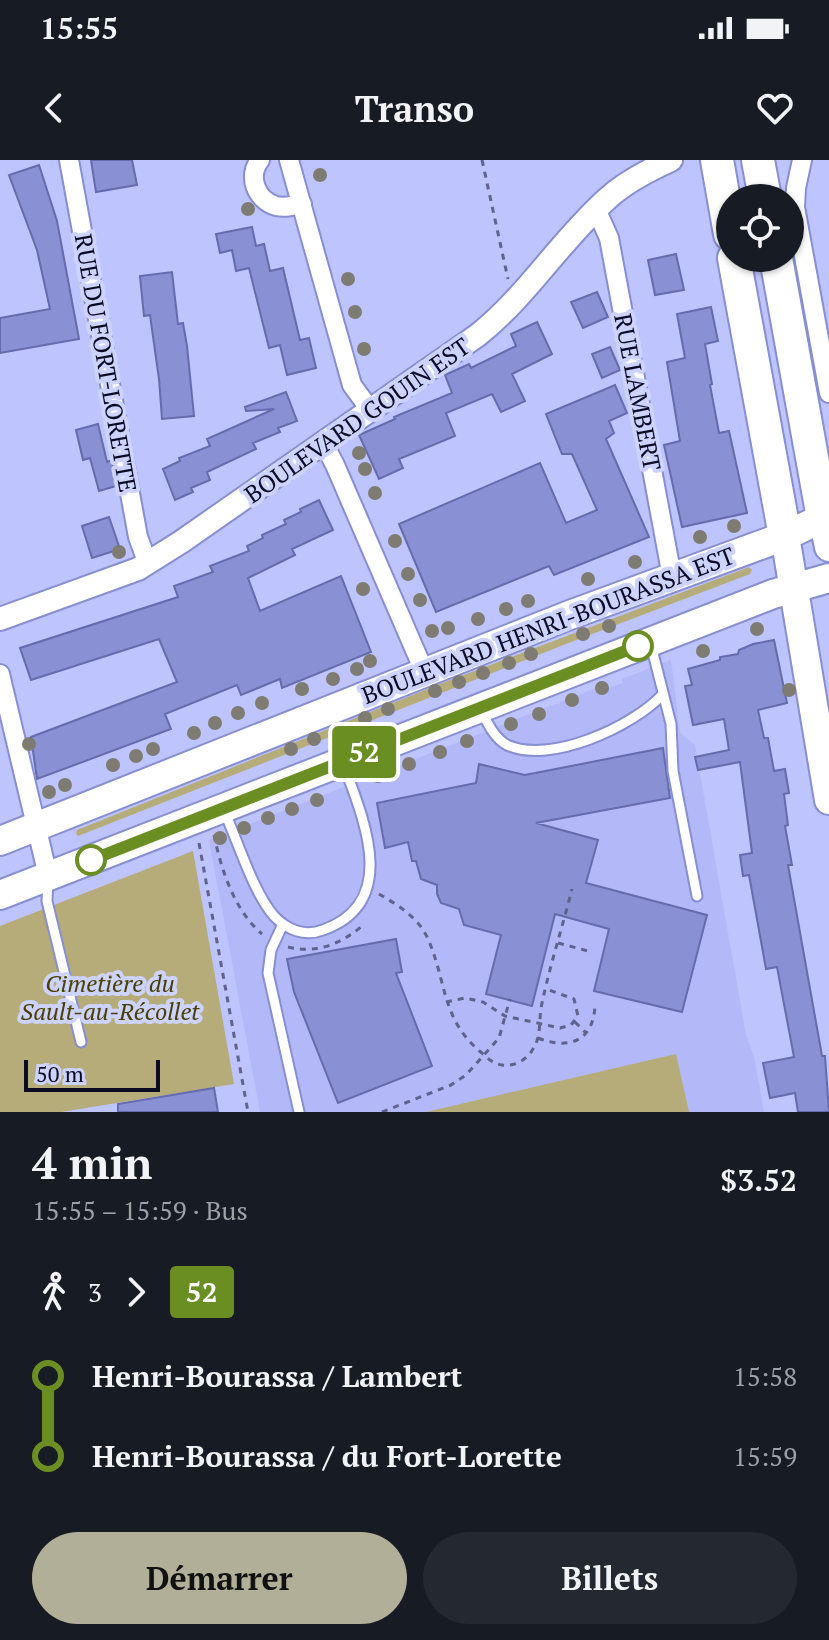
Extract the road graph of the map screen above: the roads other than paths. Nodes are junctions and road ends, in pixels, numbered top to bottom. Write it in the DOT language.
graph roads {
  1 [pos="69,160"];
  2 [pos="260,160"];
  3 [pos="289,160"];
  4 [pos="717,160"];
  5 [pos="758,160"];
  6 [pos="802,160"];
  7 [pos="668,161"];
  8 [pos="721,184"];
  9 [pos="762,184"];
  10 [pos="302,204"];
  11 [pos="596,209"];
  12 [pos="737,272"];
  13 [pos="779,272"];
  14 [pos="829,393"];
  15 [pos="371,411"];
  16 [pos="324,444"];
  17 [pos="828,523"];
  18 [pos="785,536"];
  19 [pos="148,564"];
  20 [pos="672,577"];
  21 [pos="829,578"];
  22 [pos="793,588"];
  23 [pos="0,619"];
  24 [pos="650,641"];
  25 [pos="424,671"];
  26 [pos="0,674"];
  27 [pos="663,694"];
  28 [pos="479,707"];
  29 [pos="342,761"];
  30 [pos="829,800"];
  31 [pos="222,808"];
  32 [pos="35,827"];
  33 [pos="0,841"];
  34 [pos="48,876"];
  35 [pos="0,895"];
  36 [pos="697,896"];
  37 [pos="283,924"];
  38 [pos="81,1042"];
  39 [pos="299,1112"];
  1 -- 19 [label="street, RUE DU FORT-LORETTE"];
  2 -- 10 [label="street"];
  3 -- 10 [label="street"];
  4 -- 8 [label="highway"];
  5 -- 9 [label="highway"];
  6 -- 14 [label="street"];
  7 -- 11 [label="street, BOULEVARD GOUIN EST"];
  10 -- 15 [label="street"];
  11 -- 15 [label="street, BOULEVARD GOUIN EST"];
  11 -- 20 [label="street, RUE LAMBERT"];
  12 -- 18 [label="highway"];
  13 -- 17 [label="highway"];
  15 -- 16 [label="street, BOULEVARD GOUIN EST"];
  16 -- 19 [label="street, BOULEVARD GOUIN EST"];
  16 -- 25 [label="street"];
  17 -- 18 [label="main road, BOULEVARD HENRI-BOURASSA EST"];
  18 -- 20 [label="main road, BOULEVARD HENRI-BOURASSA EST"];
  18 -- 22 [label="main road"];
  19 -- 23 [label="street, BOULEVARD GOUIN EST"];
  20 -- 25 [label="main road, BOULEVARD HENRI-BOURASSA EST"];
  21 -- 22 [label="main road"];
  22 -- 24 [label="main road"];
  22 -- 30 [label="main road"];
  24 -- 27 [label="lane"];
  24 -- 28 [label="main road"];
  25 -- 32 [label="main road, BOULEVARD HENRI-BOURASSA EST"];
  26 -- 32 [label="street"];
  27 -- 28 [label="lane"];
  27 -- 36 [label="lane"];
  28 -- 29 [label="main road"];
  29 -- 31 [label="main road"];
  29 -- 37 [label="lane"];
  31 -- 34 [label="main road"];
  31 -- 37 [label="lane"];
  32 -- 33 [label="main road, BOULEVARD HENRI-BOURASSA EST"];
  32 -- 34 [label="street"];
  34 -- 35 [label="main road"];
  34 -- 38 [label="lane"];
  37 -- 39 [label="lane"];
}
